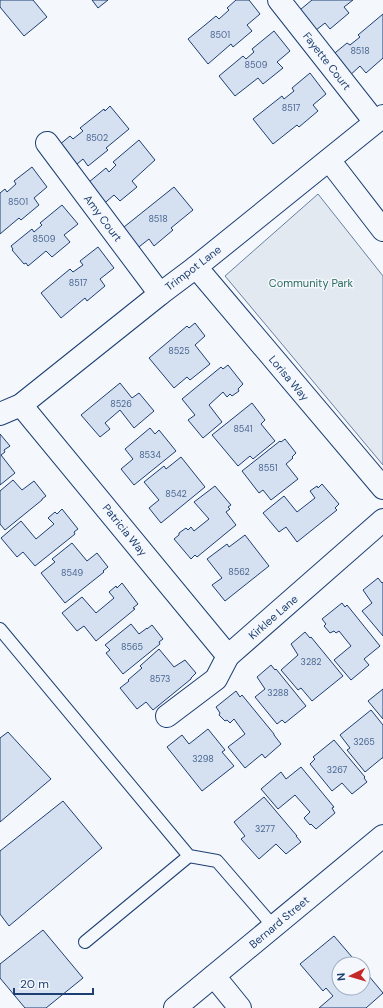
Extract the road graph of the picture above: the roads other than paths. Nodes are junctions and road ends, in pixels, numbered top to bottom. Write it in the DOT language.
graph roads {
  1 [pos="279,0"];
  2 [pos="379,119"];
  3 [pos="47,143"];
  4 [pos="329,160"];
  5 [pos="383,230"];
  6 [pos="196,267"];
  7 [pos="160,294"];
  8 [pos="21,405"];
  9 [pos="0,414"];
  10 [pos="383,488"];
  11 [pos="383,520"];
  12 [pos="0,629"];
  13 [pos="228,656"];
  14 [pos="167,716"];
  15 [pos="383,836"];
  16 [pos="189,856"];
  17 [pos="274,927"];
  18 [pos="85,942"];
  19 [pos="214,976"];
  20 [pos="175,1008"];
  21 [pos="240,1008"];
  1 -- 2 [label="street, Fayette Court"];
  2 -- 4 [label="street, Trimpot Lane"];
  3 -- 7 [label="street, Amy Court"];
  4 -- 5 [label="street"];
  4 -- 6 [label="street, Trimpot Lane"];
  6 -- 7 [label="street, Trimpot Lane"];
  6 -- 10 [label="street, Lorisa Way"];
  7 -- 8 [label="street, Trimpot Lane"];
  8 -- 9 [label="street, Trimpot Lane"];
  8 -- 13 [label="street, Patricia Way"];
  11 -- 13 [label="street, Kirklee Lane"];
  12 -- 16 [label="lane"];
  13 -- 14 [label="street, Kirklee Lane"];
  15 -- 17 [label="street, Bernard Street"];
  16 -- 17 [label="lane"];
  16 -- 18 [label="lane"];
  17 -- 19 [label="street, Bernard Street"];
  19 -- 20 [label="street, Bernard Street"];
  19 -- 21 [label="street"];
}
